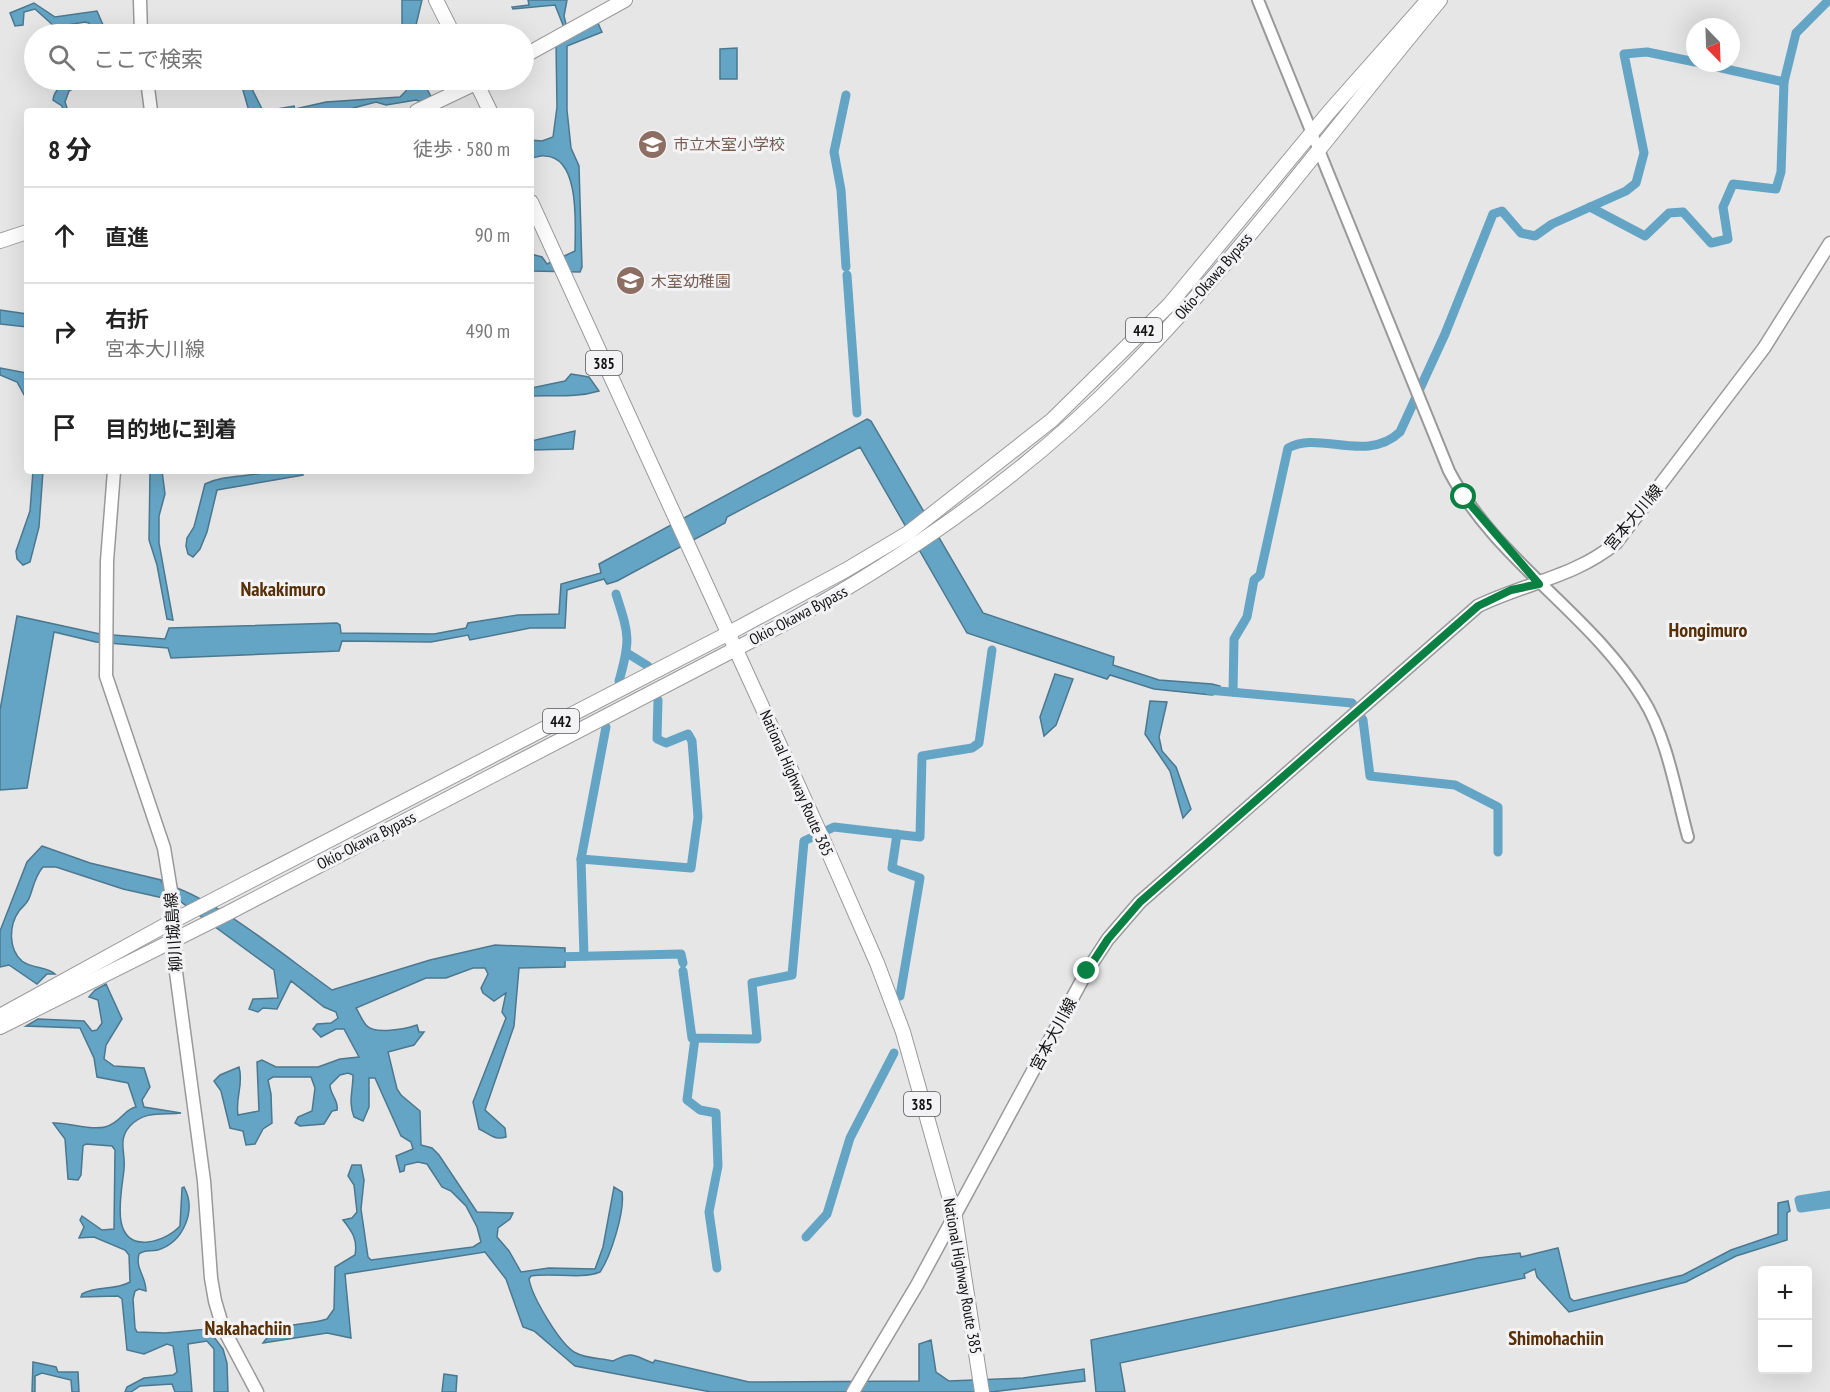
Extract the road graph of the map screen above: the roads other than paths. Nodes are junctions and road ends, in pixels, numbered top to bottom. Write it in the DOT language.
graph roads {
  1 [pos="140,0"];
  2 [pos="436,0"];
  3 [pos="625,0"];
  4 [pos="1258,0"];
  5 [pos="1428,0"];
  6 [pos="1440,0"];
  7 [pos="141,24"];
  8 [pos="448,24"];
  9 [pos="534,50"];
  10 [pos="148,90"];
  11 [pos="460,90"];
  12 [pos="482,90"];
  13 [pos="151,108"];
  14 [pos="424,108"];
  15 [pos="489,108"];
  16 [pos="1312,134"];
  17 [pos="1319,151"];
  18 [pos="534,209"];
  19 [pos="24,233"];
  20 [pos="0,241"];
  21 [pos="1830,243"];
  22 [pos="114,474"];
  23 [pos="1539,584"];
  24 [pos="729,633"];
  25 [pos="736,648"];
  26 [pos="1688,837"];
  27 [pos="173,921"];
  28 [pos="174,941"];
  29 [pos="47,996"];
  30 [pos="0,1016"];
  31 [pos="0,1027"];
  32 [pos="955,1216"];
  33 [pos="257,1392"];
  34 [pos="853,1392"];
  35 [pos="982,1392"];
  1 -- 7 [label="main road"];
  2 -- 8 [label="highway"];
  3 -- 9 [label="highway"];
  4 -- 16 [label="street"];
  5 -- 16 [label="highway, Okio-Okawa Bypass / 442"];
  6 -- 17 [label="highway, Okio-Okawa Bypass / 442"];
  10 -- 13 [label="main road"];
  11 -- 14 [label="highway"];
  12 -- 15 [label="highway"];
  16 -- 17 [label="street"];
  16 -- 24 [label="highway, Okio-Okawa Bypass / 442"];
  17 -- 23 [label="street"];
  17 -- 25 [label="highway, Okio-Okawa Bypass / 442"];
  18 -- 24 [label="highway, National Highway Route 385 / 385"];
  19 -- 20 [label="highway"];
  21 -- 23 [label="main road, 宮本大川線"];
  22 -- 27 [label="main road, 柳川城島線"];
  23 -- 26 [label="street"];
  23 -- 32 [label="main road, 宮本大川線"];
  24 -- 25 [label="highway, National Highway Route 385 / 385"];
  24 -- 27 [label="highway, Okio-Okawa Bypass / 442"];
  25 -- 28 [label="highway, Okio-Okawa Bypass / 442"];
  25 -- 32 [label="highway, National Highway Route 385 / 385"];
  27 -- 28 [label="main road, 柳川城島線"];
  27 -- 29 [label="highway, Okio-Okawa Bypass / 442"];
  28 -- 29 [label="highway, Okio-Okawa Bypass / 442"];
  28 -- 33 [label="main road, 柳川城島線"];
  29 -- 30 [label="highway, Okio-Okawa Bypass / 442"];
  29 -- 31 [label="highway, Okio-Okawa Bypass / 442"];
  32 -- 34 [label="main road, 宮本大川線"];
  32 -- 35 [label="highway, National Highway Route 385 / 385"];
}
